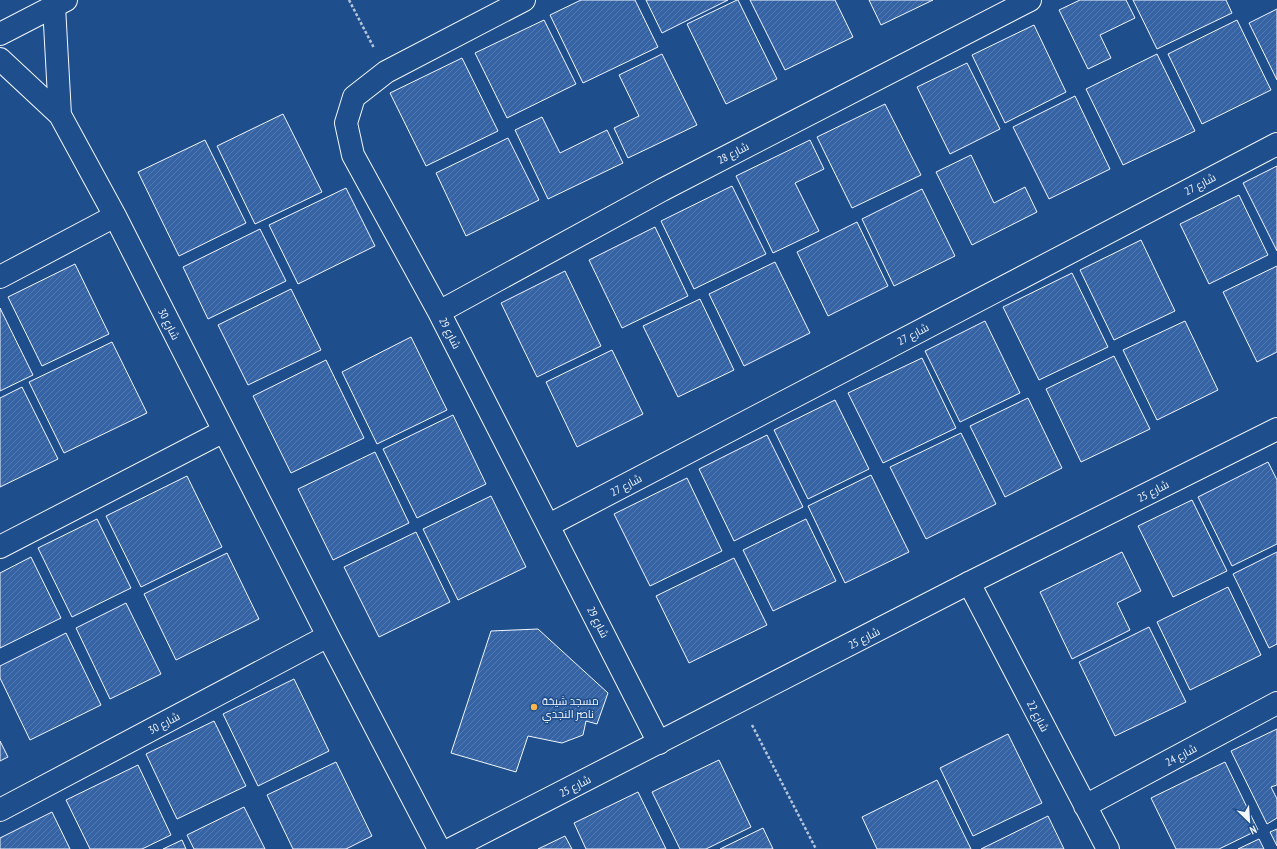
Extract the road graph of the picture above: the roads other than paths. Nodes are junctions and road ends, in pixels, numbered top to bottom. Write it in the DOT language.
graph roads {
  1 [pos="524,0"];
  2 [pos="1030,0"];
  3 [pos="60,3"];
  4 [pos="0,34"];
  5 [pos="0,59"];
  6 [pos="60,115"];
  7 [pos="1277,144"];
  8 [pos="115,216"];
  9 [pos="0,277"];
  10 [pos="439,312"];
  11 [pos="1277,429"];
  12 [pos="224,431"];
  13 [pos="549,525"];
  14 [pos="0,547"];
  15 [pos="969,583"];
  16 [pos="328,636"];
  17 [pos="1277,703"];
  18 [pos="659,743"];
  19 [pos="1085,806"];
  20 [pos="0,810"];
  21 [pos="439,849"];
  22 [pos="451,849"];
  23 [pos="1108,849"];
  1 -- 10 [label="street, شارع 29"];
  2 -- 10 [label="street, شارع 28"];
  3 -- 4 [label="street"];
  3 -- 6 [label="street, شارع 30"];
  5 -- 6 [label="street, شارع 30"];
  6 -- 8 [label="street, شارع 30"];
  7 -- 13 [label="street, شارع 27"];
  8 -- 9 [label="street"];
  8 -- 12 [label="street, شارع 30"];
  10 -- 13 [label="street, شارع 29"];
  11 -- 15 [label="street, شارع 25"];
  12 -- 14 [label="street"];
  12 -- 16 [label="street, شارع 30"];
  13 -- 18 [label="street, شارع 29"];
  15 -- 18 [label="street, شارع 25"];
  15 -- 19 [label="street, شارع 22"];
  16 -- 20 [label="street, شارع 30"];
  16 -- 21 [label="street, شارع 30"];
  17 -- 19 [label="street, شارع 24"];
  18 -- 22 [label="street, شارع 25"];
  19 -- 23 [label="street, شارع 22"];
}
